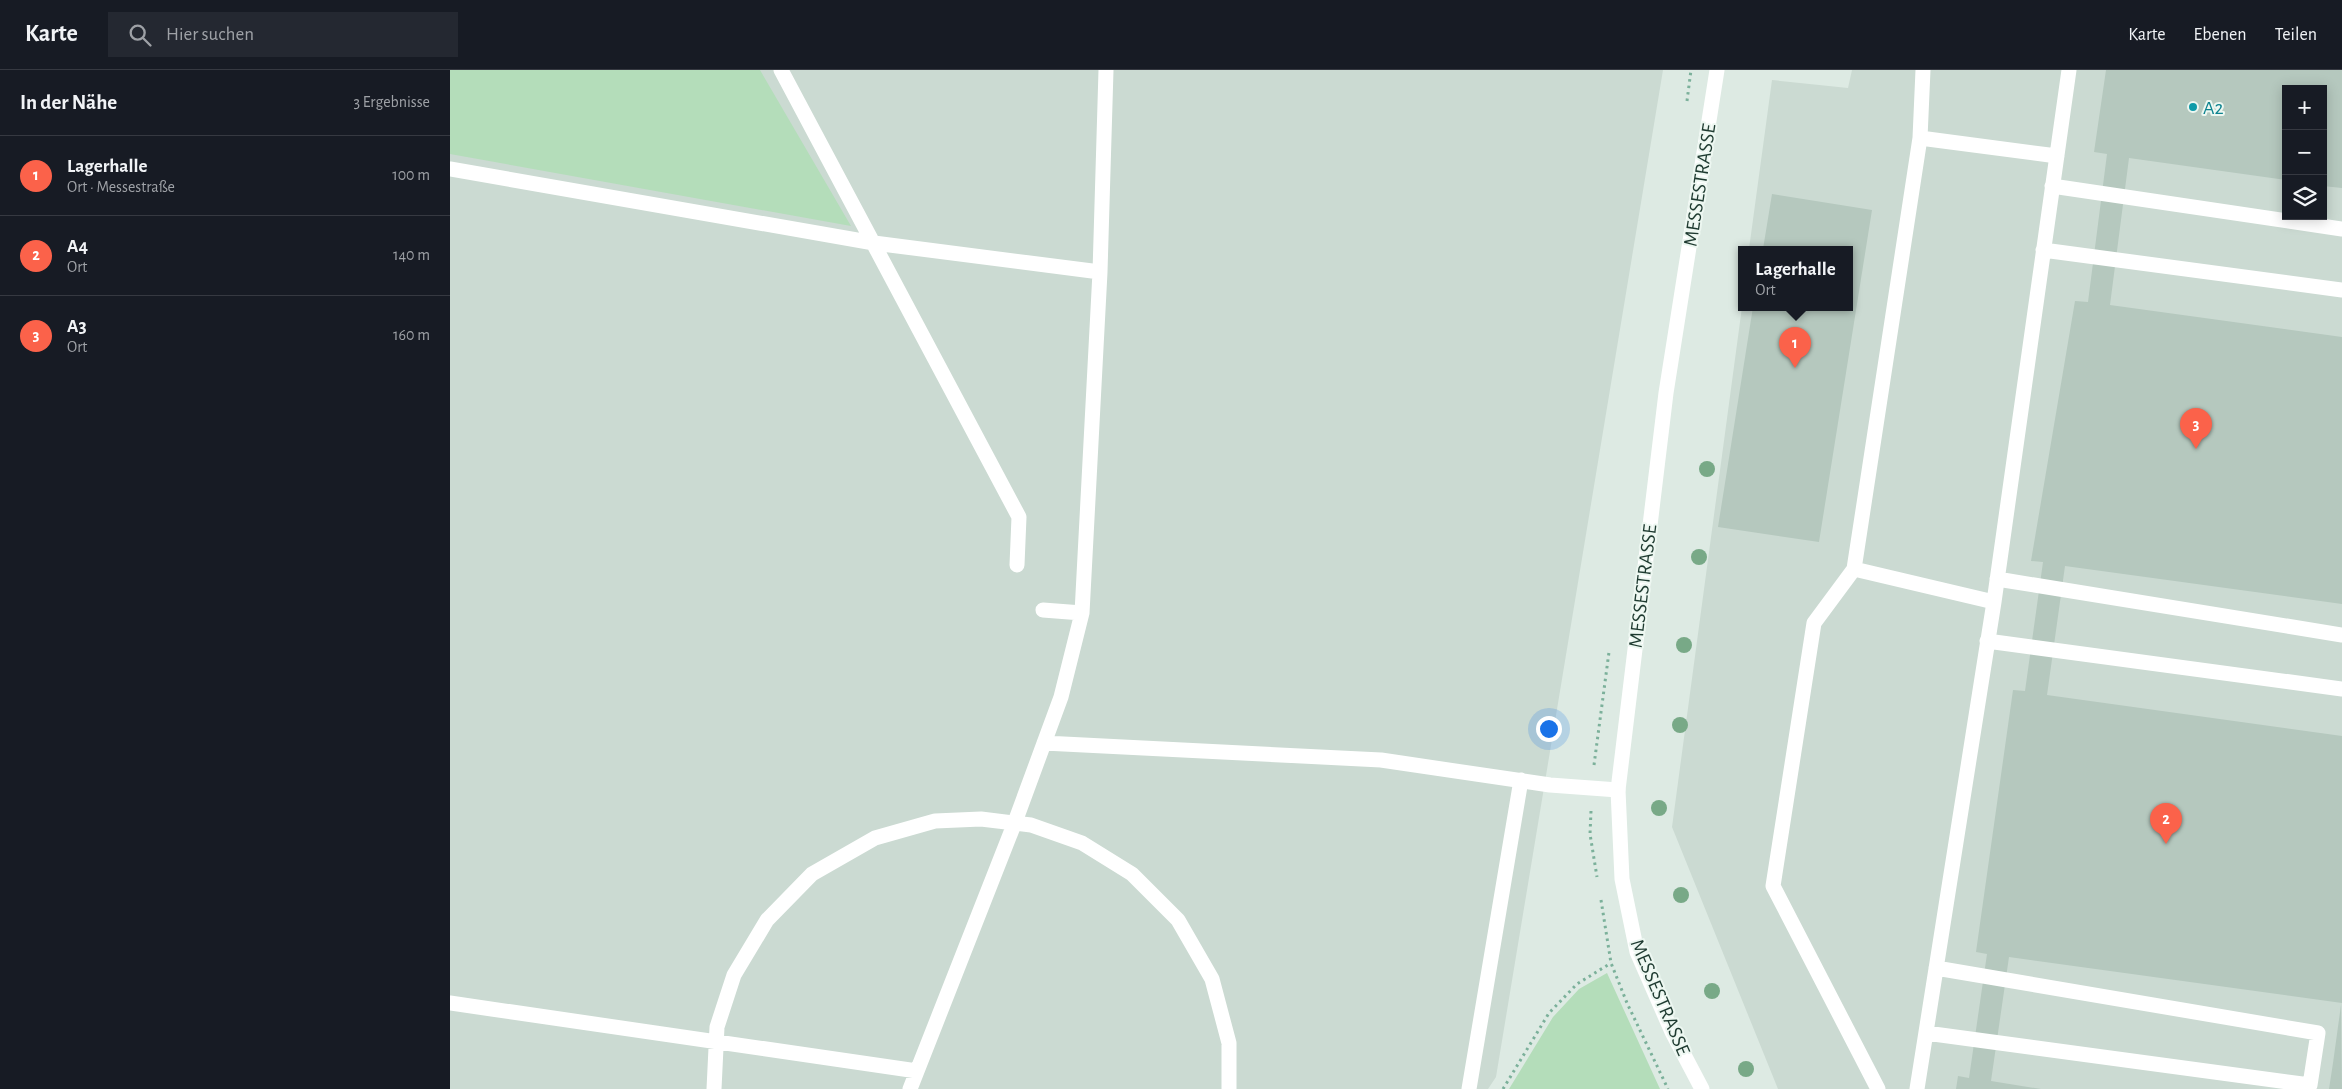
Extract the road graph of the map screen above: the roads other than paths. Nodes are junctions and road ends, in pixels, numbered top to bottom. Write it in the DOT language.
graph roads {
  1 [pos="781,70"];
  2 [pos="1106,70"];
  3 [pos="1717,70"];
  4 [pos="1923,70"];
  5 [pos="2069,70"];
  6 [pos="1920,138"];
  7 [pos="2057,156"];
  8 [pos="450,169"];
  9 [pos="2052,186"];
  10 [pos="2342,229"];
  11 [pos="874,243"];
  12 [pos="2043,250"];
  13 [pos="1100,272"];
  14 [pos="2342,290"];
  15 [pos="1017,566"];
  16 [pos="1854,569"];
  17 [pos="1997,579"];
  18 [pos="1994,602"];
  19 [pos="1043,610"];
  20 [pos="1082,613"];
  21 [pos="2342,635"];
  22 [pos="1987,641"];
  23 [pos="2342,689"];
  24 [pos="1044,743"];
  25 [pos="1521,780"];
  26 [pos="1618,790"];
  27 [pos="1016,822"];
  28 [pos="1936,968"];
  29 [pos="450,1003"];
  30 [pos="1926,1033"];
  31 [pos="715,1042"];
  32 [pos="917,1071"];
  33 [pos="714,1089"];
  34 [pos="910,1089"];
  35 [pos="1229,1089"];
  36 [pos="1469,1089"];
  37 [pos="1702,1089"];
  38 [pos="1878,1089"];
  39 [pos="1917,1089"];
  1 -- 11 [label="street"];
  2 -- 13 [label="street"];
  3 -- 26 [label="street, MESSESTRASSE"];
  4 -- 6 [label="street"];
  5 -- 7 [label="street"];
  6 -- 7 [label="street"];
  6 -- 16 [label="street"];
  7 -- 9 [label="street"];
  8 -- 11 [label="street"];
  9 -- 10 [label="street"];
  9 -- 12 [label="street"];
  11 -- 13 [label="street"];
  11 -- 15 [label="street"];
  12 -- 14 [label="street"];
  12 -- 17 [label="street"];
  13 -- 20 [label="street"];
  16 -- 18 [label="street"];
  16 -- 38 [label="street"];
  17 -- 18 [label="street"];
  17 -- 21 [label="street"];
  18 -- 22 [label="street"];
  19 -- 20 [label="street"];
  20 -- 24 [label="street"];
  22 -- 23 [label="street"];
  22 -- 28 [label="street"];
  24 -- 25 [label="street"];
  24 -- 27 [label="street"];
  25 -- 26 [label="street"];
  25 -- 36 [label="street"];
  26 -- 37 [label="street, MESSESTRASSE"];
  27 -- 31 [label="street"];
  27 -- 32 [label="street"];
  27 -- 35 [label="street"];
  28 -- 30 [label="street"];
  28 -- 30 [label="street"];
  29 -- 31 [label="street"];
  30 -- 39 [label="street"];
  31 -- 32 [label="street"];
  31 -- 33 [label="street"];
  32 -- 34 [label="street"];
}
